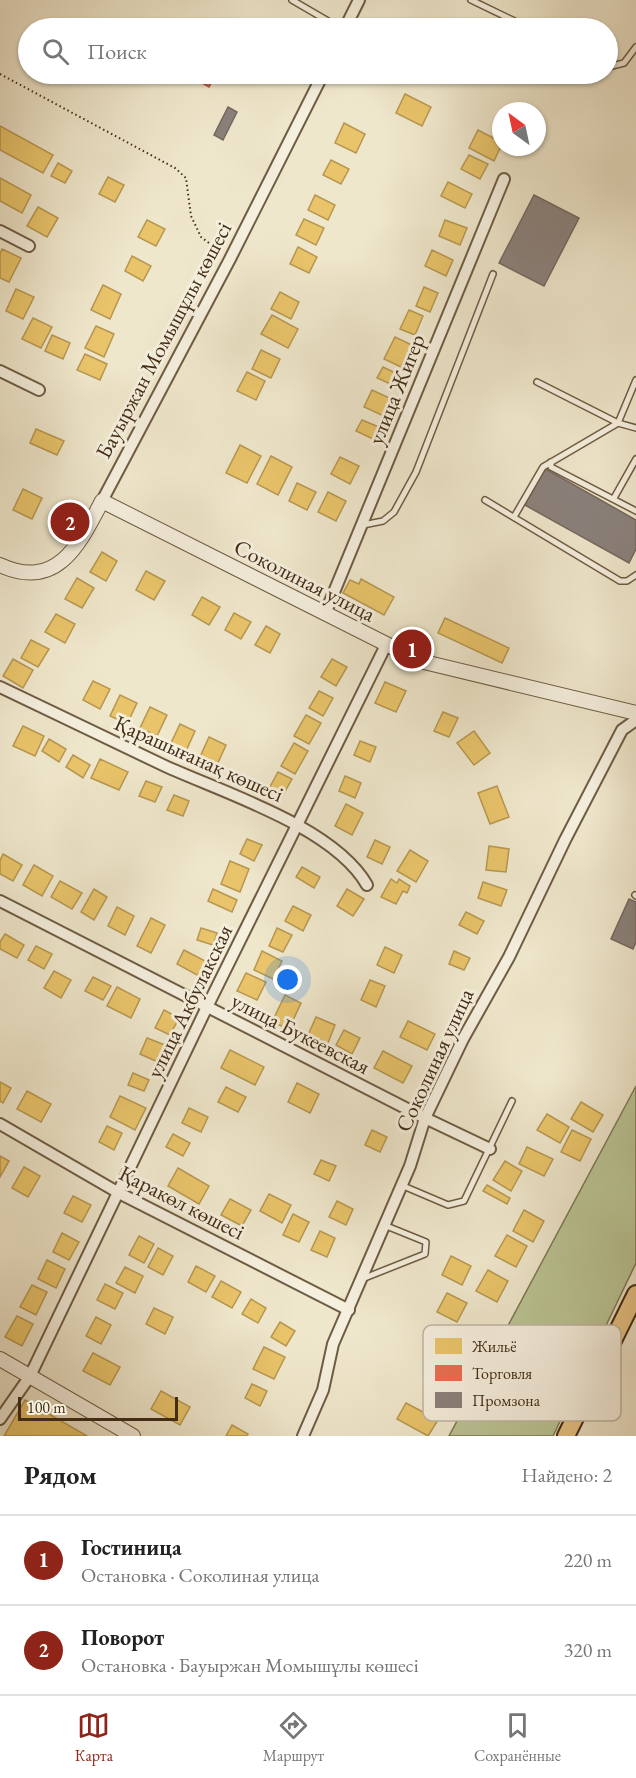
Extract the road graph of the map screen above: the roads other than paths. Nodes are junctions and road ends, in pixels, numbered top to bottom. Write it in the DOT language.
graph roads {
  1 [pos="292,0"];
  2 [pos="359,0"];
  3 [pos="471,0"];
  4 [pos="323,18"];
  5 [pos="350,18"];
  6 [pos="508,18"];
  7 [pos="636,47"];
  8 [pos="618,64"];
  9 [pos="318,84"];
  10 [pos="504,179"];
  11 [pos="0,231"];
  12 [pos="29,246"];
  13 [pos="493,274"];
  14 [pos="0,371"];
  15 [pos="636,380"];
  16 [pos="537,382"];
  17 [pos="39,390"];
  18 [pos="618,423"];
  19 [pos="636,428"];
  20 [pos="636,459"];
  21 [pos="551,462"];
  22 [pos="614,498"];
  23 [pos="485,500"];
  24 [pos="102,501"];
  25 [pos="636,512"];
  26 [pos="514,517"];
  27 [pos="361,526"];
  28 [pos="0,565"];
  29 [pos="636,575"];
  30 [pos="325,614"];
  31 [pos="386,645"];
  32 [pos="0,687"];
  33 [pos="636,713"];
  34 [pos="636,720"];
  35 [pos="296,823"];
  36 [pos="367,885"];
  37 [pos="0,901"];
  38 [pos="207,1007"];
  39 [pos="512,1101"];
  40 [pos="425,1118"];
  41 [pos="0,1125"];
  42 [pos="490,1149"];
  43 [pos="401,1185"];
  44 [pos="119,1193"];
  45 [pos="384,1225"];
  46 [pos="362,1279"];
  47 [pos="636,1294"];
  48 [pos="349,1311"];
  49 [pos="621,1325"];
  50 [pos="0,1359"];
  51 [pos="30,1376"];
  52 [pos="0,1419"];
  53 [pos="573,1421"];
  54 [pos="128,1435"];
  55 [pos="303,1436"];
  56 [pos="566,1436"];
  1 -- 4 [label="lane"];
  2 -- 5 [label="street"];
  3 -- 6 [label="lane"];
  7 -- 8 [label="lane"];
  9 -- 24 [label="street, Бауыржан Момышұлы көшесі"];
  10 -- 27 [label="street, улица Жигер"];
  11 -- 12 [label="street"];
  13 -- 27 [label="lane"];
  14 -- 17 [label="street"];
  15 -- 18 [label="lane"];
  16 -- 18 [label="lane"];
  18 -- 19 [label="lane"];
  18 -- 21 [label="lane"];
  20 -- 22 [label="lane"];
  21 -- 22 [label="lane"];
  21 -- 26 [label="lane"];
  22 -- 25 [label="lane"];
  23 -- 26 [label="lane"];
  24 -- 28 [label="street, Бауыржан Момышұлы көшесі"];
  24 -- 30 [label="street, Соколиная улица"];
  26 -- 29 [label="lane"];
  27 -- 30 [label="street, улица Жигер"];
  30 -- 31 [label="street, Соколиная улица"];
  31 -- 33 [label="street, Соколиная улица"];
  31 -- 35 [label="street, улица Акбулакская"];
  32 -- 35 [label="street, Қарашығанақ көшесі"];
  34 -- 40 [label="street, Соколиная улица"];
  35 -- 36 [label="street, Қарашығанақ көшесі"];
  35 -- 38 [label="street, улица Акбулакская"];
  37 -- 38 [label="street, улица Букеевская"];
  38 -- 40 [label="street, улица Букеевская"];
  38 -- 44 [label="street, улица Акбулакская"];
  39 -- 42 [label="lane"];
  40 -- 42 [label="street, улица Букеевская"];
  40 -- 43 [label="street, Соколиная улица"];
  41 -- 44 [label="street, Қаракөл көшесі"];
  42 -- 43 [label="lane"];
  43 -- 45 [label="street, Соколиная улица"];
  44 -- 48 [label="street, Қаракөл көшесі"];
  44 -- 51 [label="street, улица Акбулакская"];
  45 -- 46 [label="street, Соколиная улица"];
  45 -- 46 [label="lane"];
  46 -- 48 [label="street, Соколиная улица"];
  47 -- 49 [label="main road"];
  48 -- 55 [label="street, Соколиная улица"];
  50 -- 51 [label="street"];
  51 -- 52 [label="street, улица Акбулакская"];
  51 -- 54 [label="street"];
  53 -- 56 [label="main road"];
}
